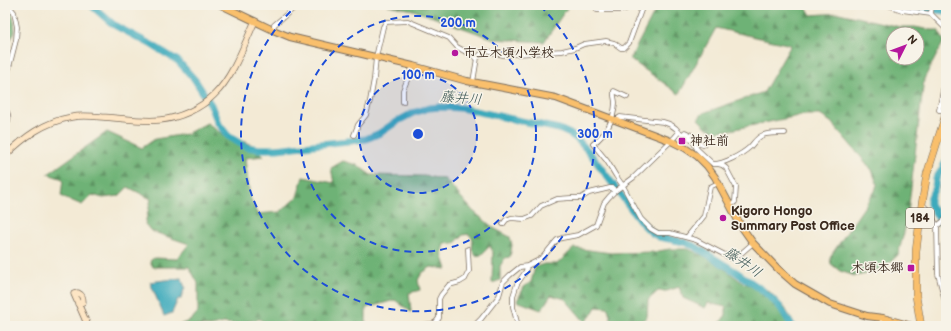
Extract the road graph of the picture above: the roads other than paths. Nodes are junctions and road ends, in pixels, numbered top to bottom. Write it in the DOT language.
graph roads {
  1 [pos="8,5"];
  2 [pos="221,5"];
  3 [pos="636,5"];
  4 [pos="643,5"];
  5 [pos="888,5"];
  6 [pos="932,5"];
  7 [pos="935,5"];
  8 [pos="941,5"];
  9 [pos="294,8"];
  10 [pos="597,10"];
  11 [pos="932,14"];
  12 [pos="255,21"];
  13 [pos="946,29"];
  14 [pos="273,30"];
  15 [pos="376,58"];
  16 [pos="477,58"];
  17 [pos="413,66"];
  18 [pos="946,76"];
  19 [pos="472,82"];
  20 [pos="5,83"];
  21 [pos="627,97"];
  22 [pos="403,102"];
  23 [pos="5,109"];
  24 [pos="946,112"];
  25 [pos="614,119"];
  26 [pos="5,130"];
  27 [pos="679,132"];
  28 [pos="785,133"];
  29 [pos="354,135"];
  30 [pos="672,141"];
  31 [pos="704,145"];
  32 [pos="5,156"];
  33 [pos="718,164"];
  34 [pos="718,183"];
  35 [pos="946,185"];
  36 [pos="623,186"];
  37 [pos="946,189"];
  38 [pos="614,192"];
  39 [pos="922,204"];
  40 [pos="730,206"];
  41 [pos="946,219"];
  42 [pos="503,224"];
  43 [pos="937,226"];
  44 [pos="687,237"];
  45 [pos="753,243"];
  46 [pos="468,249"];
  47 [pos="527,266"];
  48 [pos="78,304"];
  49 [pos="946,305"];
  50 [pos="883,318"];
  51 [pos="88,326"];
  52 [pos="411,326"];
  53 [pos="474,326"];
  54 [pos="518,326"];
  55 [pos="880,326"];
  56 [pos="912,326"];
  57 [pos="921,326"];
  1 -- 20 [label="street"];
  2 -- 12 [label="main road"];
  3 -- 10 [label="street"];
  4 -- 16 [label="street"];
  5 -- 11 [label="street"];
  6 -- 11 [label="street"];
  7 -- 8 [label="street"];
  9 -- 14 [label="street"];
  11 -- 13 [label="street"];
  12 -- 14 [label="main road"];
  12 -- 32 [label="street"];
  14 -- 15 [label="main road"];
  15 -- 16 [label="street"];
  15 -- 17 [label="main road"];
  15 -- 29 [label="street"];
  16 -- 19 [label="street"];
  17 -- 19 [label="main road"];
  17 -- 22 [label="street"];
  18 -- 24 [label="street"];
  19 -- 25 [label="main road"];
  21 -- 25 [label="street"];
  23 -- 26 [label="street"];
  24 -- 39 [label="highway, 184"];
  25 -- 27 [label="street"];
  25 -- 30 [label="main road"];
  25 -- 36 [label="street"];
  27 -- 30 [label="street"];
  27 -- 31 [label="street"];
  27 -- 33 [label="street"];
  28 -- 33 [label="street"];
  30 -- 34 [label="main road"];
  30 -- 36 [label="street"];
  33 -- 40 [label="street"];
  34 -- 40 [label="main road"];
  34 -- 44 [label="street"];
  35 -- 37 [label="street"];
  36 -- 38 [label="street"];
  36 -- 44 [label="street"];
  38 -- 42 [label="street"];
  38 -- 47 [label="street"];
  39 -- 43 [label="street"];
  39 -- 57 [label="highway, 184"];
  40 -- 45 [label="main road"];
  41 -- 43 [label="street"];
  43 -- 49 [label="street"];
  44 -- 45 [label="street"];
  45 -- 50 [label="main road"];
  46 -- 52 [label="street"];
  47 -- 53 [label="street"];
  47 -- 54 [label="street"];
  48 -- 51 [label="street"];
  50 -- 55 [label="street"];
  50 -- 56 [label="main road"];
}
